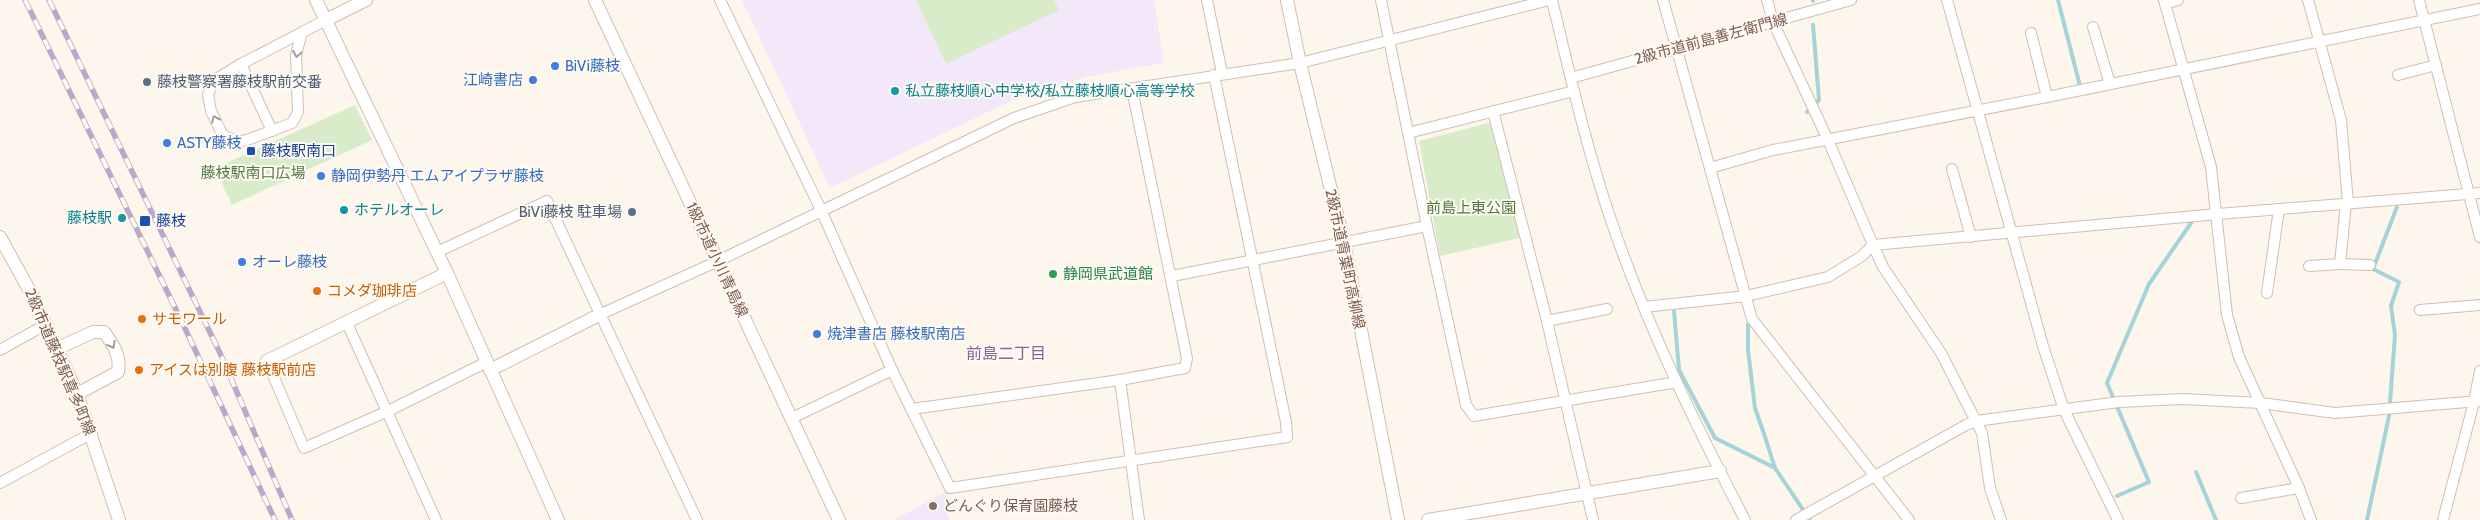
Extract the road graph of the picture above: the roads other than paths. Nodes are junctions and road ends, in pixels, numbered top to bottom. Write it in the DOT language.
graph roads {
  1 [pos="316,0"];
  2 [pos="366,0"];
  3 [pos="595,0"];
  4 [pos="720,0"];
  5 [pos="1207,0"];
  6 [pos="1287,0"];
  7 [pos="1381,0"];
  8 [pos="1550,0"];
  9 [pos="1663,0"];
  10 [pos="1767,0"];
  11 [pos="1851,0"];
  12 [pos="1947,0"];
  13 [pos="2178,0"];
  14 [pos="2308,0"];
  15 [pos="2420,0"];
  16 [pos="2165,2"];
  17 [pos="2480,9"];
  18 [pos="326,20"];
  19 [pos="2425,21"];
  20 [pos="1773,22"];
  21 [pos="2093,27"];
  22 [pos="2031,33"];
  23 [pos="1389,40"];
  24 [pos="2319,41"];
  25 [pos="1676,47"];
  26 [pos="1300,62"];
  27 [pos="241,64"];
  28 [pos="2436,65"];
  29 [pos="2184,70"];
  30 [pos="1218,74"];
  31 [pos="2398,75"];
  32 [pos="1571,78"];
  33 [pos="2110,84"];
  34 [pos="1132,89"];
  35 [pos="1574,91"];
  36 [pos="2047,98"];
  37 [pos="1978,110"];
  38 [pos="1493,111"];
  39 [pos="272,131"];
  40 [pos="1408,133"];
  41 [pos="1828,140"];
  42 [pos="1710,168"];
  43 [pos="1952,169"];
  44 [pos="2468,193"];
  45 [pos="2480,193"];
  46 [pos="2347,203"];
  47 [pos="2279,209"];
  48 [pos="821,210"];
  49 [pos="2218,214"];
  50 [pos="1427,226"];
  51 [pos="2011,232"];
  52 [pos="0,237"];
  53 [pos="1971,237"];
  54 [pos="2480,237"];
  55 [pos="1344,243"];
  56 [pos="1873,245"];
  57 [pos="437,252"];
  58 [pos="1254,259"];
  59 [pos="718,261"];
  60 [pos="2340,264"];
  61 [pos="2309,266"];
  62 [pos="2370,266"];
  63 [pos="447,273"];
  64 [pos="1172,276"];
  65 [pos="2267,293"];
  66 [pos="1746,296"];
  67 [pos="2480,306"];
  68 [pos="1644,307"];
  69 [pos="1607,309"];
  70 [pos="2420,310"];
  71 [pos="601,314"];
  72 [pos="1547,321"];
  73 [pos="347,323"];
  74 [pos="45,325"];
  75 [pos="56,349"];
  76 [pos="0,350"];
  77 [pos="267,361"];
  78 [pos="488,366"];
  79 [pos="892,370"];
  80 [pos="2480,371"];
  81 [pos="1120,380"];
  82 [pos="1677,382"];
  83 [pos="77,394"];
  84 [pos="1565,400"];
  85 [pos="2477,402"];
  86 [pos="2261,403"];
  87 [pos="912,409"];
  88 [pos="2064,410"];
  89 [pos="388,412"];
  90 [pos="792,418"];
  91 [pos="1976,422"];
  92 [pos="92,433"];
  93 [pos="1131,461"];
  94 [pos="1720,471"];
  95 [pos="1874,475"];
  96 [pos="0,483"];
  97 [pos="2299,488"];
  98 [pos="1588,495"];
  99 [pos="2241,498"];
  100 [pos="119,520"];
  101 [pos="436,520"];
  102 [pos="558,520"];
  103 [pos="697,520"];
  104 [pos="839,520"];
  105 [pos="1139,520"];
  106 [pos="1398,520"];
  107 [pos="1428,520"];
  108 [pos="1593,520"];
  109 [pos="1746,520"];
  110 [pos="1796,520"];
  111 [pos="1909,520"];
  112 [pos="2001,520"];
  113 [pos="2118,520"];
  114 [pos="2311,520"];
  115 [pos="2443,520"];
  1 -- 18 [label="street"];
  2 -- 18 [label="street"];
  3 -- 59 [label="street, 1級市道小川青島線"];
  4 -- 48 [label="street"];
  5 -- 30 [label="street"];
  6 -- 26 [label="street, 2級市道青葉町高柳線"];
  7 -- 23 [label="street"];
  8 -- 23 [label="street"];
  8 -- 32 [label="street"];
  9 -- 25 [label="street"];
  10 -- 20 [label="street"];
  11 -- 20 [label="street, 2級市道前島善左衛門線"];
  12 -- 37 [label="street"];
  13 -- 16 [label="street"];
  14 -- 24 [label="street"];
  15 -- 19 [label="street"];
  16 -- 29 [label="street"];
  17 -- 19 [label="street"];
  18 -- 27 [label="street"];
  18 -- 39 [label="street, one-way"];
  18 -- 57 [label="street"];
  19 -- 24 [label="street"];
  19 -- 28 [label="street"];
  20 -- 25 [label="street, 2級市道前島善左衛門線"];
  20 -- 41 [label="street"];
  21 -- 33 [label="street"];
  22 -- 36 [label="street"];
  23 -- 26 [label="street"];
  23 -- 40 [label="street"];
  24 -- 29 [label="street"];
  24 -- 46 [label="street"];
  25 -- 32 [label="street, 2級市道前島善左衛門線"];
  25 -- 42 [label="street"];
  26 -- 30 [label="street"];
  26 -- 55 [label="street, 2級市道青葉町高柳線"];
  27 -- 39 [label="street"];
  39 -- 27 [label="street, one-way"];
  28 -- 31 [label="street"];
  28 -- 44 [label="street"];
  29 -- 33 [label="street"];
  29 -- 49 [label="street"];
  30 -- 34 [label="street"];
  30 -- 58 [label="street"];
  32 -- 35 [label="street"];
  33 -- 36 [label="street"];
  34 -- 48 [label="street"];
  34 -- 64 [label="street"];
  35 -- 38 [label="street"];
  35 -- 68 [label="street"];
  36 -- 37 [label="street"];
  37 -- 41 [label="street"];
  37 -- 51 [label="street"];
  38 -- 40 [label="street"];
  38 -- 72 [label="street"];
  40 -- 50 [label="street"];
  41 -- 42 [label="street"];
  41 -- 56 [label="street"];
  42 -- 66 [label="street"];
  43 -- 53 [label="street"];
  44 -- 45 [label="street"];
  44 -- 46 [label="street"];
  44 -- 54 [label="street"];
  46 -- 47 [label="street"];
  46 -- 60 [label="street"];
  47 -- 49 [label="street"];
  47 -- 65 [label="street"];
  48 -- 59 [label="street"];
  48 -- 79 [label="street"];
  49 -- 51 [label="street"];
  49 -- 86 [label="street"];
  50 -- 55 [label="street"];
  50 -- 84 [label="street"];
  51 -- 53 [label="street"];
  51 -- 88 [label="street"];
  52 -- 74 [label="street, 2級市道藤枝駅喜多町線"];
  53 -- 56 [label="street"];
  55 -- 58 [label="street"];
  55 -- 106 [label="street, 2級市道青葉町高柳線"];
  56 -- 66 [label="street"];
  56 -- 91 [label="street"];
  57 -- 63 [label="street"];
  57 -- 71 [label="street"];
  58 -- 64 [label="street"];
  58 -- 93 [label="street"];
  59 -- 71 [label="street"];
  59 -- 90 [label="street, 1級市道小川青島線"];
  60 -- 61 [label="street"];
  60 -- 62 [label="street"];
  63 -- 73 [label="street"];
  63 -- 78 [label="street"];
  64 -- 81 [label="street"];
  66 -- 68 [label="street"];
  66 -- 95 [label="street"];
  67 -- 70 [label="street"];
  68 -- 82 [label="street"];
  69 -- 72 [label="street"];
  71 -- 78 [label="street"];
  71 -- 103 [label="street"];
  72 -- 84 [label="street"];
  73 -- 77 [label="street"];
  73 -- 89 [label="street"];
  74 -- 75 [label="street, 2級市道藤枝駅喜多町線"];
  74 -- 76 [label="street"];
  75 -- 83 [label="street, 2級市道藤枝駅喜多町線"];
  75 -- 83 [label="street, one-way"];
  77 -- 89 [label="street"];
  78 -- 89 [label="street"];
  78 -- 102 [label="street"];
  79 -- 87 [label="street"];
  79 -- 90 [label="street"];
  80 -- 85 [label="street"];
  81 -- 87 [label="street"];
  81 -- 93 [label="street"];
  82 -- 84 [label="street"];
  82 -- 94 [label="street"];
  83 -- 92 [label="street, 2級市道藤枝駅喜多町線"];
  84 -- 98 [label="street"];
  85 -- 86 [label="street"];
  85 -- 115 [label="street"];
  86 -- 88 [label="street"];
  86 -- 97 [label="street"];
  87 -- 93 [label="street"];
  88 -- 91 [label="street"];
  88 -- 113 [label="street"];
  89 -- 101 [label="street"];
  90 -- 104 [label="street, 1級市道小川青島線"];
  91 -- 95 [label="street"];
  91 -- 112 [label="street"];
  92 -- 96 [label="street"];
  92 -- 100 [label="street, 2級市道藤枝駅喜多町線"];
  93 -- 105 [label="street"];
  94 -- 98 [label="street"];
  94 -- 109 [label="street"];
  95 -- 110 [label="street"];
  95 -- 111 [label="street"];
  97 -- 99 [label="street"];
  97 -- 114 [label="street"];
  98 -- 107 [label="street"];
  98 -- 108 [label="street"];
}
